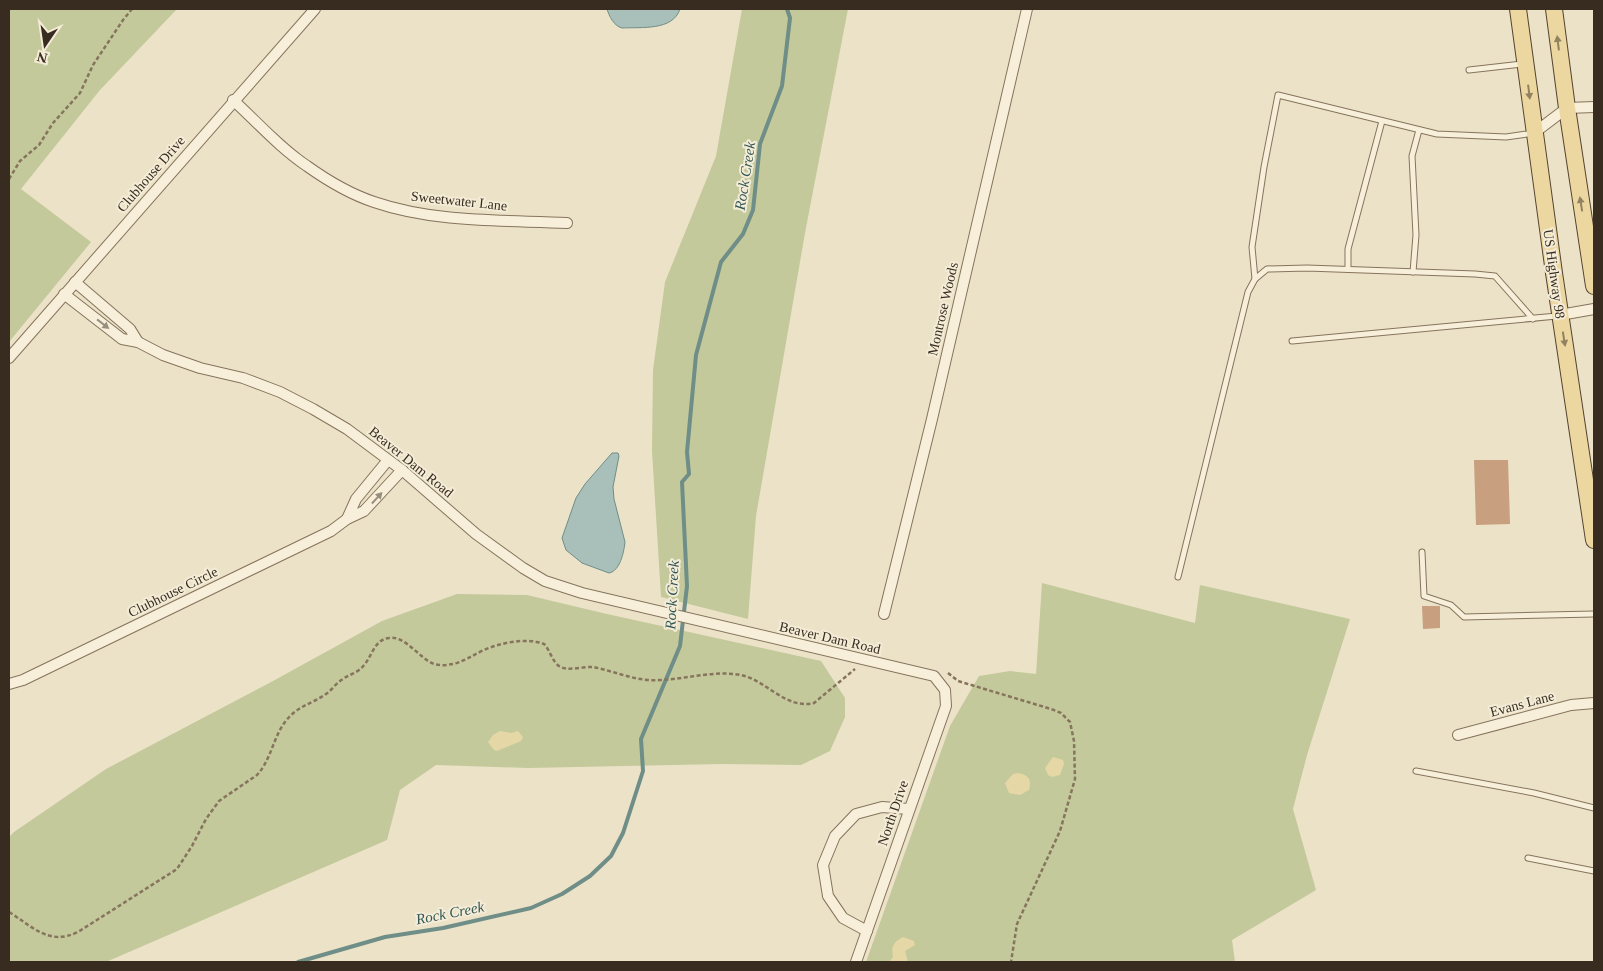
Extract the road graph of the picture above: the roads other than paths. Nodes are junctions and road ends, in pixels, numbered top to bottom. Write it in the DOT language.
graph roads {
  1 [pos="315,9"];
  2 [pos="1027,9"];
  3 [pos="1518,9"];
  4 [pos="1554,9"];
  5 [pos="1525,64"];
  6 [pos="1469,70"];
  7 [pos="233,100"];
  8 [pos="1594,107"];
  9 [pos="1567,108"];
  10 [pos="1382,121"];
  11 [pos="1419,130"];
  12 [pos="1534,133"];
  13 [pos="567,223"];
  14 [pos="1590,232"];
  15 [pos="1348,270"];
  16 [pos="1413,272"];
  17 [pos="1255,279"];
  18 [pos="74,282"];
  19 [pos="1594,286"];
  20 [pos="64,294"];
  21 [pos="1594,309"];
  22 [pos="1560,315"];
  23 [pos="1534,319"];
  24 [pos="1292,341"];
  25 [pos="138,342"];
  26 [pos="9,358"];
  27 [pos="388,460"];
  28 [pos="402,470"];
  29 [pos="347,518"];
  30 [pos="1594,529"];
  31 [pos="1422,552"];
  32 [pos="1178,577"];
  33 [pos="884,614"];
  34 [pos="1594,614"];
  35 [pos="934,676"];
  36 [pos="9,684"];
  37 [pos="1594,703"];
  38 [pos="1458,735"];
  39 [pos="1416,771"];
  40 [pos="1594,808"];
  41 [pos="909,810"];
  42 [pos="1528,858"];
  43 [pos="1594,871"];
  44 [pos="867,931"];
  45 [pos="856,962"];
  1 -- 7 [label="street, Clubhouse Drive"];
  2 -- 33 [label="street, Montrose Woods"];
  3 -- 5 [label="main road, US Highway 98"];
  9 -- 4 [label="main road, one-way"];
  5 -- 6 [label="lane"];
  5 -- 12 [label="main road, US Highway 98, one-way"];
  7 -- 13 [label="street, Sweetwater Lane"];
  7 -- 18 [label="street, Clubhouse Drive"];
  8 -- 9 [label="street"];
  9 -- 12 [label="street"];
  14 -- 9 [label="main road, one-way"];
  10 -- 11 [label="lane"];
  10 -- 15 [label="lane"];
  10 -- 17 [label="lane"];
  11 -- 12 [label="lane"];
  11 -- 16 [label="lane"];
  12 -- 22 [label="main road, US Highway 98"];
  14 -- 19 [label="main road"];
  15 -- 16 [label="lane"];
  15 -- 17 [label="lane"];
  16 -- 23 [label="lane"];
  17 -- 32 [label="lane"];
  18 -- 20 [label="street, Clubhouse Drive"];
  18 -- 25 [label="street, Beaver Dam Road"];
  20 -- 25 [label="street, Beaver Dam Road, one-way"];
  20 -- 26 [label="street, Clubhouse Drive"];
  21 -- 22 [label="street"];
  22 -- 23 [label="lane"];
  22 -- 30 [label="main road, US Highway 98, one-way"];
  23 -- 24 [label="lane"];
  25 -- 27 [label="street, Beaver Dam Road"];
  27 -- 28 [label="street, Beaver Dam Road"];
  27 -- 29 [label="street, Clubhouse Circle"];
  29 -- 28 [label="street, Clubhouse Circle, one-way"];
  28 -- 35 [label="street, Beaver Dam Road"];
  29 -- 36 [label="street, Clubhouse Circle"];
  31 -- 34 [label="lane"];
  35 -- 41 [label="street, North Drive"];
  37 -- 38 [label="street, Evans Lane"];
  39 -- 40 [label="lane"];
  41 -- 44 [label="street, North Drive"];
  41 -- 44 [label="street"];
  42 -- 43 [label="lane"];
  44 -- 45 [label="street, North Drive"];
}
